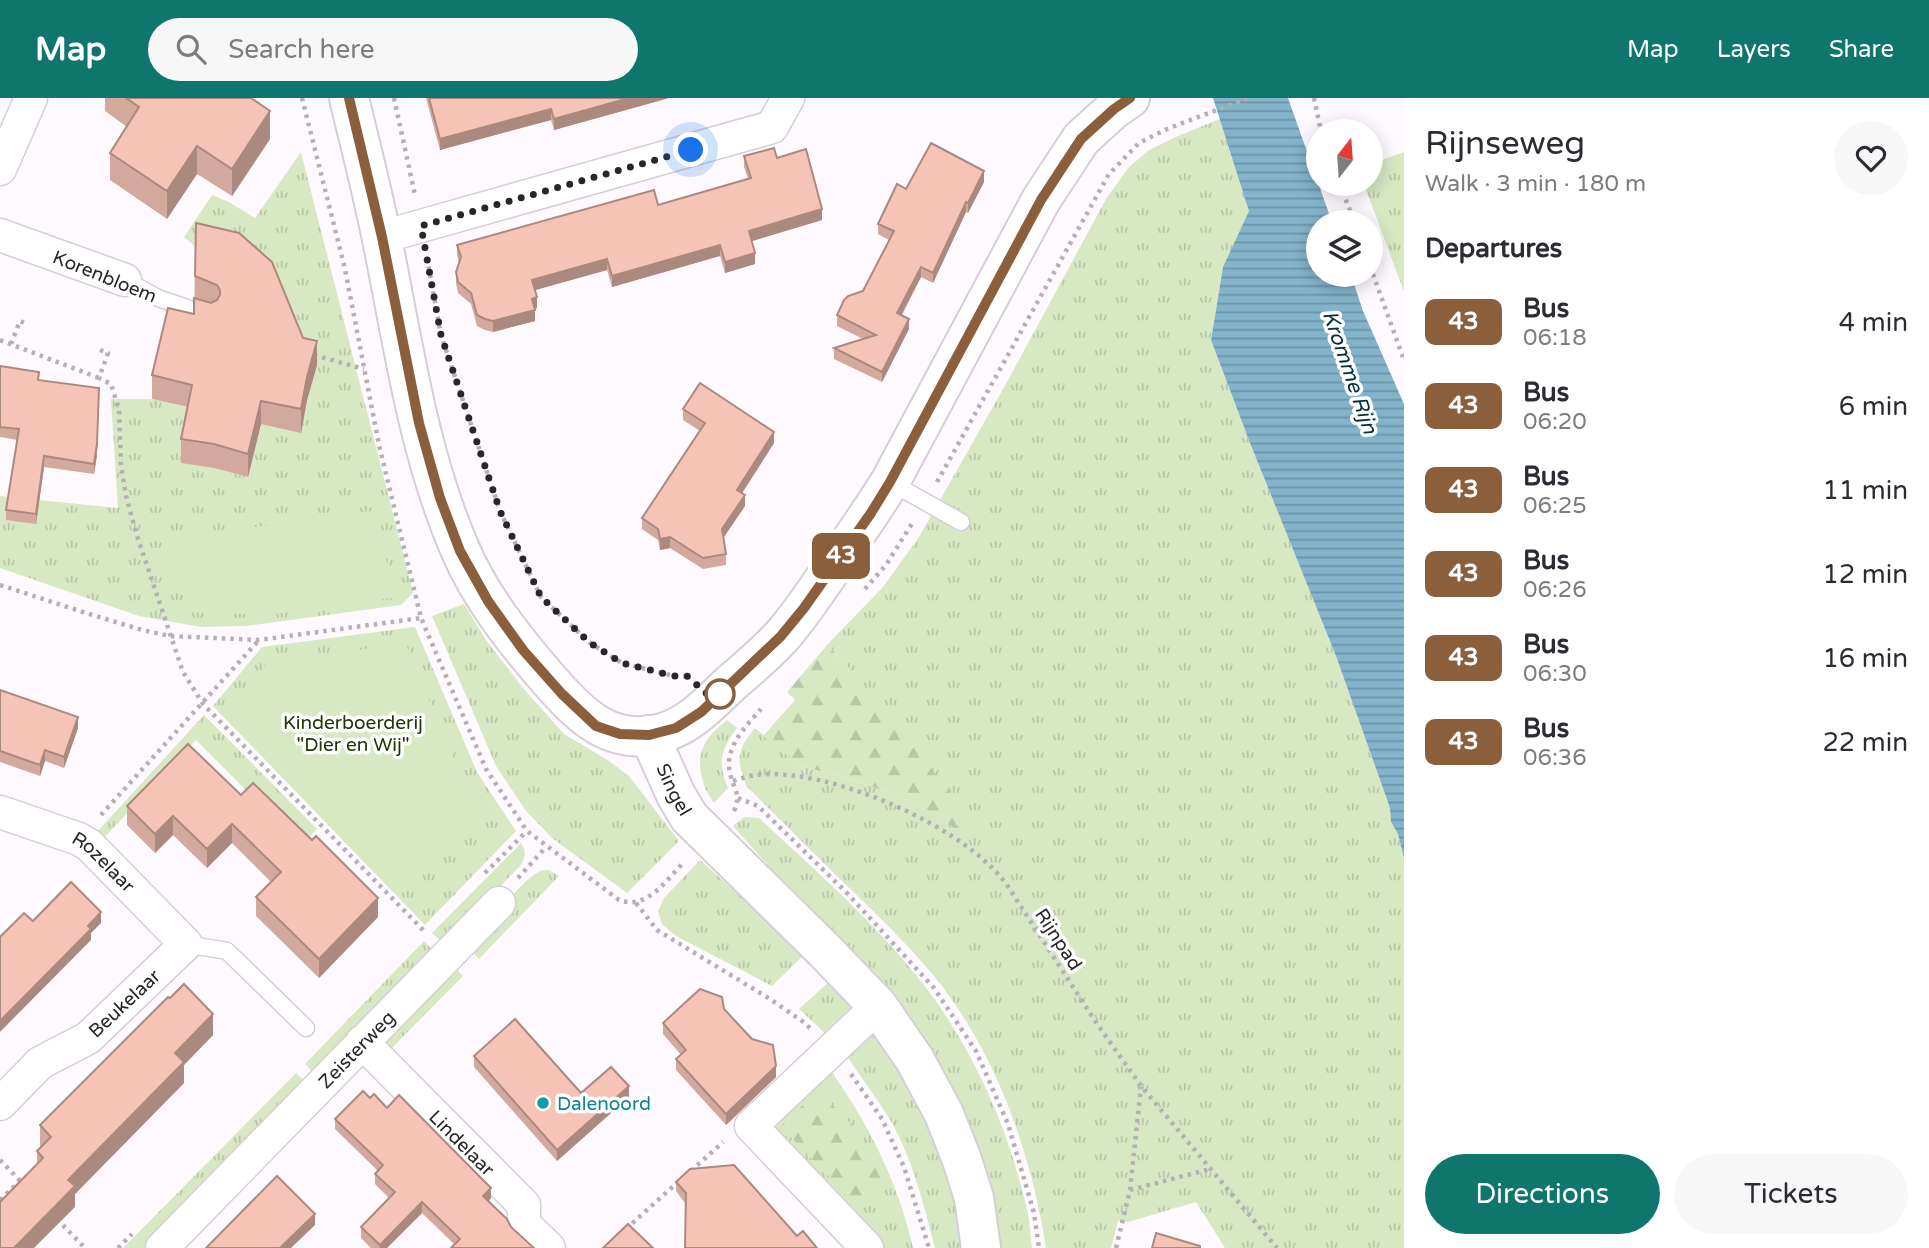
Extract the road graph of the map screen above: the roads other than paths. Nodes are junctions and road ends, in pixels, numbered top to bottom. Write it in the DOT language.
graph roads {
  1 [pos="31,98"];
  2 [pos="349,98"];
  3 [pos="788,98"];
  4 [pos="1130,98"];
  5 [pos="0,169"];
  6 [pos="0,235"];
  7 [pos="382,237"];
  8 [pos="125,280"];
  9 [pos="210,316"];
  10 [pos="890,482"];
  11 [pos="961,522"];
  12 [pos="649,735"];
  13 [pos="0,812"];
  14 [pos="499,903"];
  15 [pos="183,947"];
  16 [pos="878,1006"];
  17 [pos="306,1028"];
  18 [pos="362,1042"];
  19 [pos="0,1104"];
  20 [pos="162,1248"];
  21 [pos="549,1248"];
  22 [pos="867,1248"];
  23 [pos="981,1248"];
  1 -- 5 [label="street"];
  2 -- 7 [label="street"];
  3 -- 7 [label="street"];
  4 -- 10 [label="street"];
  6 -- 8 [label="street, Korenbloem"];
  7 -- 12 [label="street"];
  8 -- 9 [label="lane, Korenbloem"];
  10 -- 11 [label="lane"];
  10 -- 12 [label="street"];
  12 -- 16 [label="street, Singel"];
  13 -- 15 [label="street, Rozelaar"];
  14 -- 18 [label="street, Zeisterweg"];
  15 -- 17 [label="lane"];
  15 -- 19 [label="street, Beukelaar"];
  16 -- 22 [label="street"];
  16 -- 23 [label="street, Singel"];
  18 -- 20 [label="street, Zeisterweg"];
  18 -- 21 [label="street, Lindelaar"];
}
